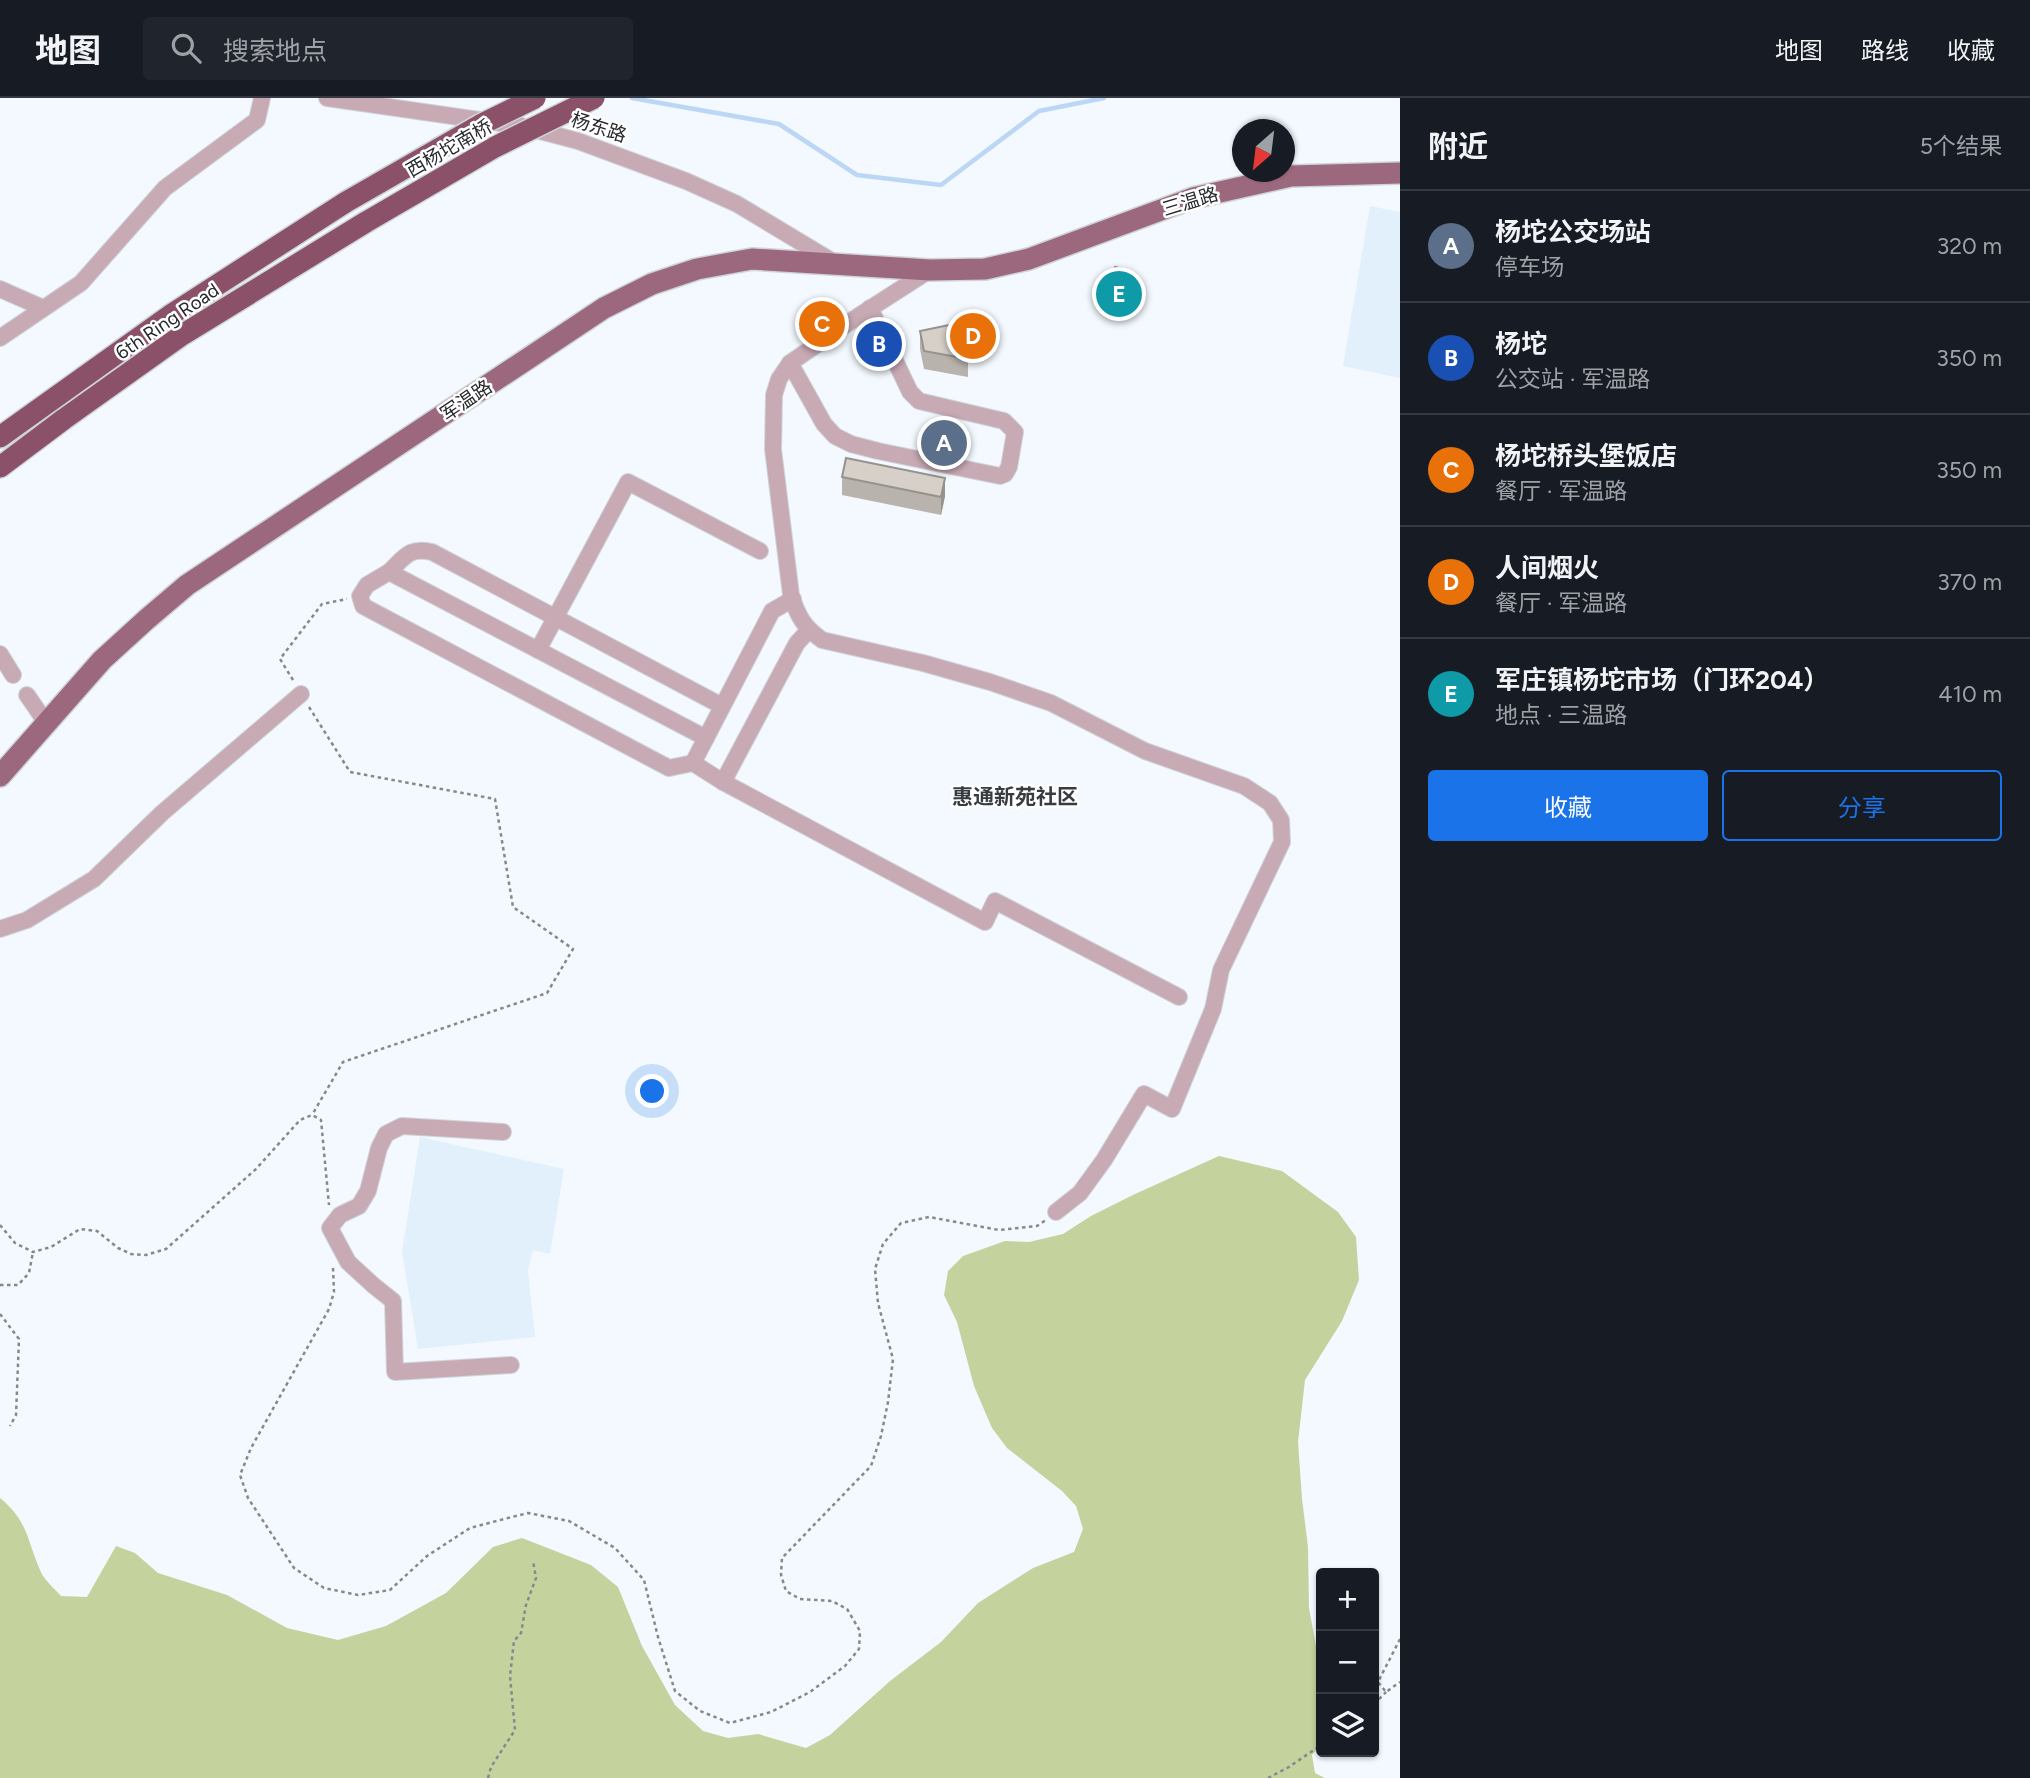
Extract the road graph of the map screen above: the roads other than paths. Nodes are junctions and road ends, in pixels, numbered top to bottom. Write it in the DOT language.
graph roads {
  1 [pos="262,98"];
  2 [pos="327,98"];
  3 [pos="534,98"];
  4 [pos="594,98"];
  5 [pos="1400,173"];
  6 [pos="346,202"];
  7 [pos="366,222"];
  8 [pos="1029,258"];
  9 [pos="835,263"];
  10 [pos="930,270"];
  11 [pos="0,289"];
  12 [pos="43,308"];
  13 [pos="870,309"];
  14 [pos="0,338"];
  15 [pos="790,363"];
  16 [pos="0,437"];
  17 [pos="0,467"];
  18 [pos="760,551"];
  19 [pos="389,572"];
  20 [pos="793,599"];
  21 [pos="555,617"];
  22 [pos="809,631"];
  23 [pos="538,650"];
  24 [pos="0,654"];
  25 [pos="13,675"];
  26 [pos="301,694"];
  27 [pos="27,695"];
  28 [pos="722,706"];
  29 [pos="47,724"];
  30 [pos="706,738"];
  31 [pos="693,763"];
  32 [pos="0,776"];
  33 [pos="723,782"];
  34 [pos="0,929"];
  35 [pos="1179,997"];
  36 [pos="503,1132"];
  37 [pos="1056,1212"];
  38 [pos="511,1365"];
  1 -- 12 [label="street"];
  2 -- 9 [label="street, 杨东路"];
  3 -- 6 [label="highway, 西杨坨南桥, bridge"];
  4 -- 7 [label="highway, 西杨坨南桥, bridge"];
  5 -- 8 [label="main road, 三温路"];
  6 -- 16 [label="highway, 6th Ring Road"];
  7 -- 17 [label="highway, 6th Ring Road"];
  8 -- 10 [label="main road, 军温路"];
  9 -- 10 [label="main road, 军温路"];
  9 -- 29 [label="main road, 军温路"];
  10 -- 13 [label="street"];
  11 -- 12 [label="street"];
  12 -- 14 [label="street"];
  13 -- 15 [label="street"];
  13 -- 15 [label="street"];
  15 -- 20 [label="street"];
  18 -- 21 [label="street"];
  19 -- 21 [label="street"];
  19 -- 23 [label="street"];
  19 -- 31 [label="street"];
  20 -- 22 [label="street"];
  20 -- 28 [label="street"];
  21 -- 23 [label="street"];
  21 -- 28 [label="street"];
  22 -- 33 [label="street"];
  22 -- 37 [label="street"];
  23 -- 30 [label="street"];
  24 -- 25 [label="street"];
  26 -- 34 [label="street"];
  27 -- 29 [label="street"];
  28 -- 30 [label="street"];
  29 -- 32 [label="main road, 军温路"];
  30 -- 31 [label="street"];
  31 -- 33 [label="street"];
  33 -- 35 [label="street"];
  36 -- 38 [label="street"];
}
